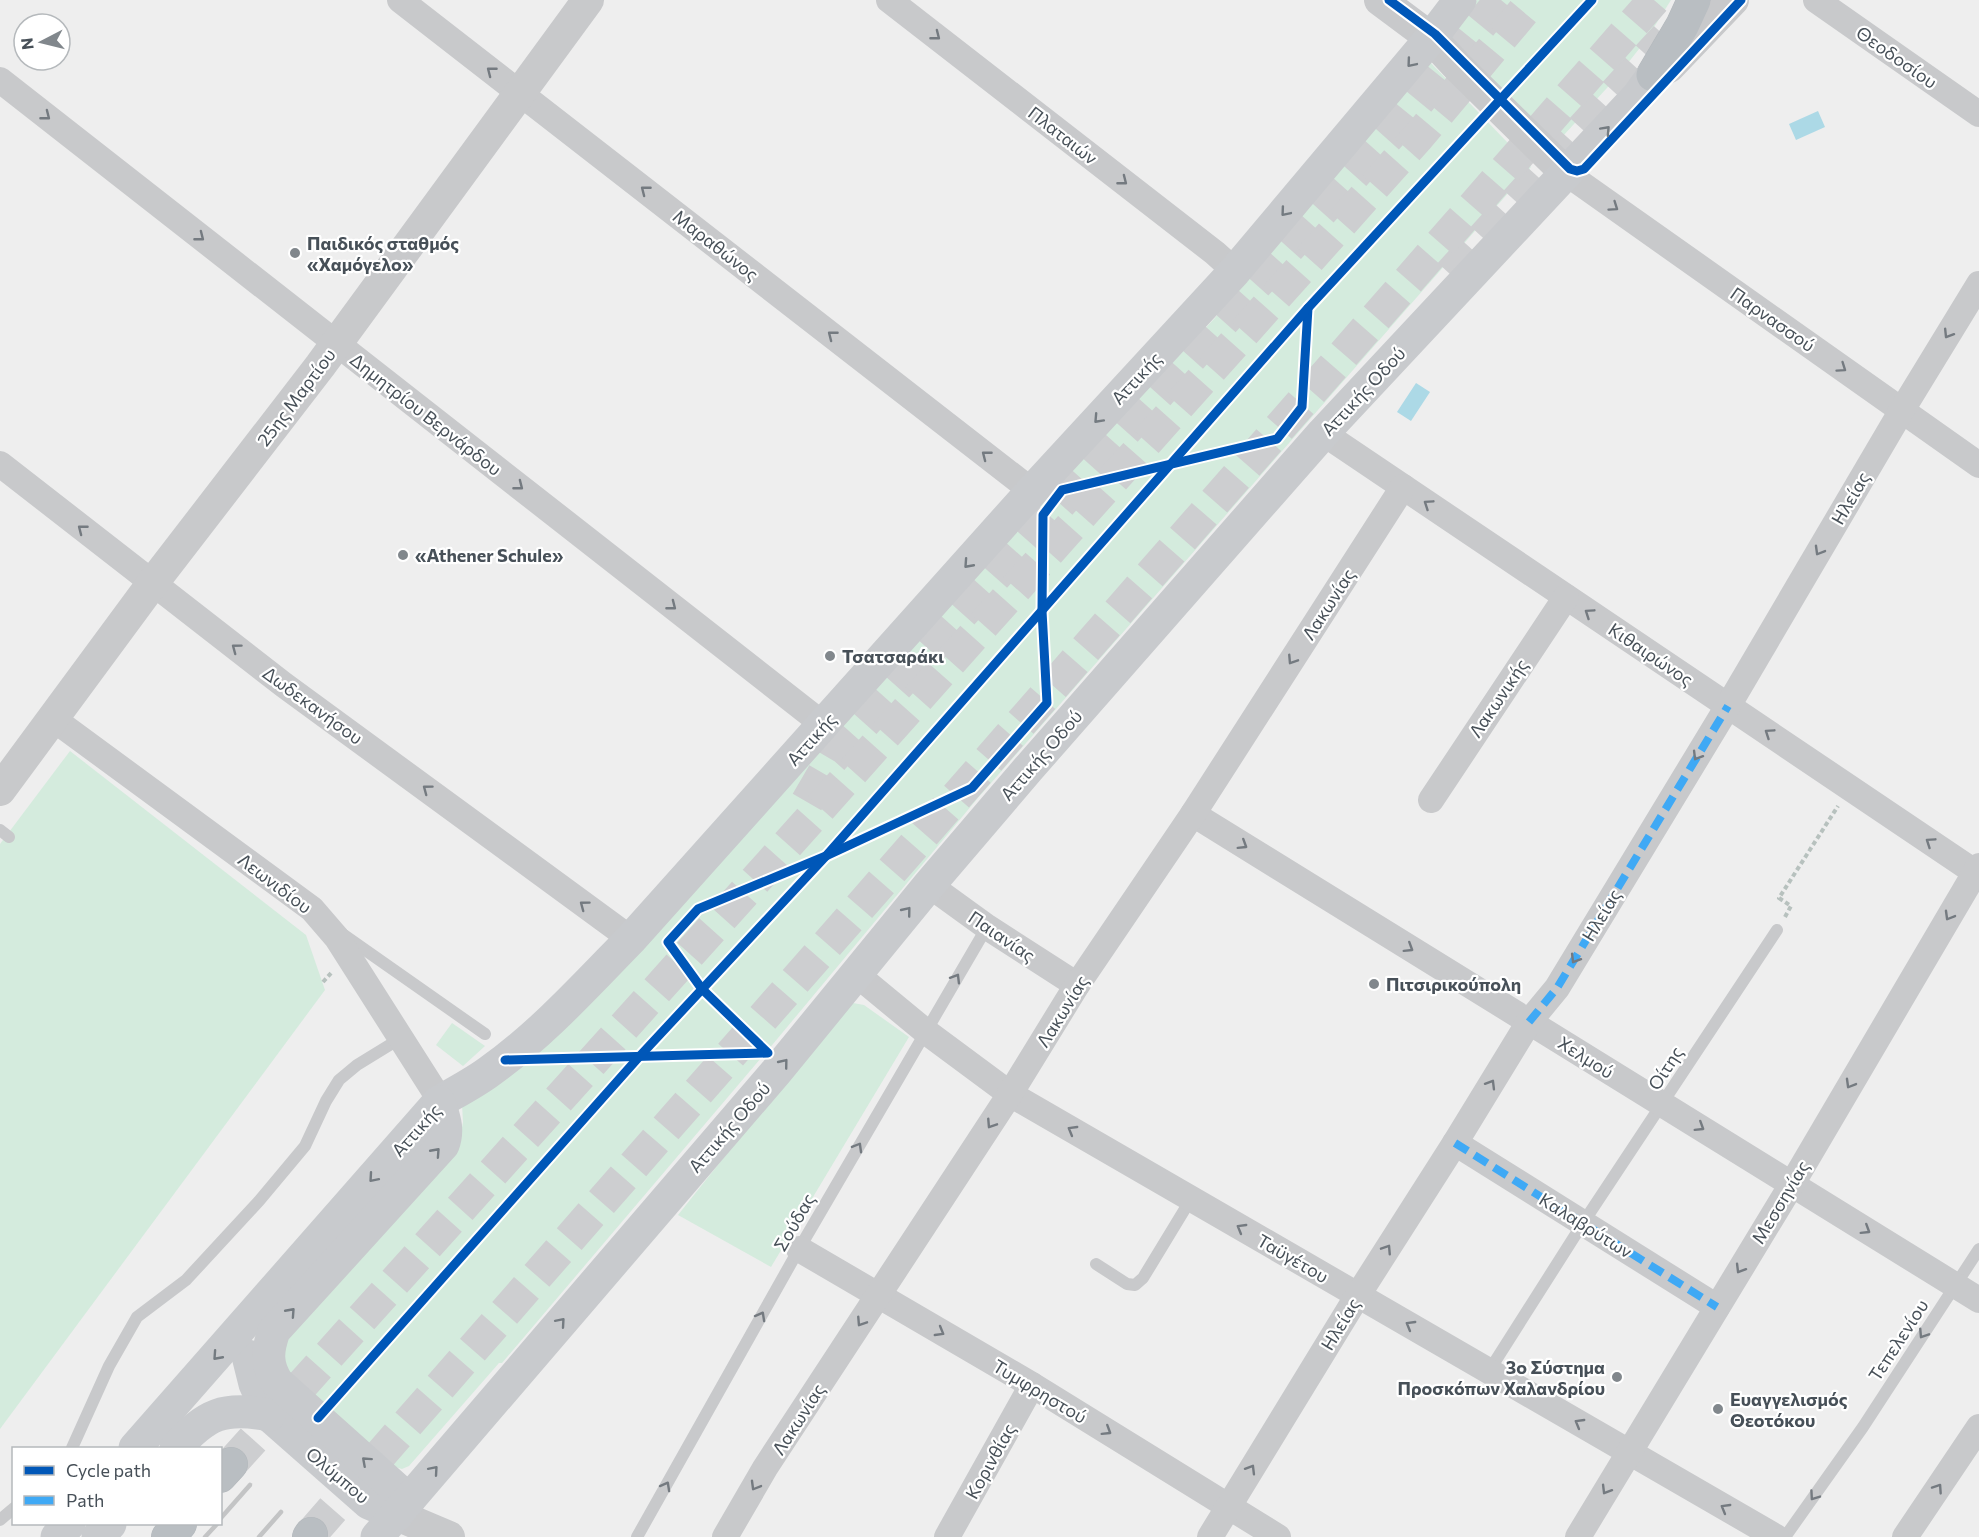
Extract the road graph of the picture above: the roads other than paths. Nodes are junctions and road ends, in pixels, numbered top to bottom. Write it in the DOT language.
graph roads {
  1 [pos="400,0"];
  2 [pos="588,0"];
  3 [pos="889,0"];
  4 [pos="1380,0"];
  5 [pos="1460,0"];
  6 [pos="1694,0"];
  7 [pos="1733,0"];
  8 [pos="1816,0"];
  9 [pos="1431,38"];
  10 [pos="1653,75"];
  11 [pos="0,80"];
  12 [pos="519,93"];
  13 [pos="1979,114"];
  14 [pos="1566,173"];
  15 [pos="1235,271"];
  16 [pos="1979,284"];
  17 [pos="337,344"];
  18 [pos="1902,410"];
  19 [pos="1323,433"];
  20 [pos="0,464"];
  21 [pos="1979,465"];
  22 [pos="1402,487"];
  23 [pos="1032,491"];
  24 [pos="152,584"];
  25 [pos="1566,597"];
  26 [pos="1728,706"];
  27 [pos="52,718"];
  28 [pos="824,725"];
  29 [pos="0,790"];
  30 [pos="1431,800"];
  31 [pos="1193,814"];
  32 [pos="1978,871"];
  33 [pos="929,885"];
  34 [pos="324,922"];
  35 [pos="987,927"];
  36 [pos="1777,930"];
  37 [pos="631,939"];
  38 [pos="856,974"];
  39 [pos="1077,985"];
  40 [pos="1529,1022"];
  41 [pos="925,1031"];
  42 [pos="485,1034"];
  43 [pos="401,1038"];
  44 [pos="1010,1094"];
  45 [pos="439,1102"];
  46 [pos="1663,1104"];
  47 [pos="1455,1143"];
  48 [pos="1792,1184"];
  49 [pos="1191,1199"];
  50 [pos="1583,1223"];
  51 [pos="799,1249"];
  52 [pos="1979,1249"];
  53 [pos="1096,1264"];
  54 [pos="1955,1285"];
  55 [pos="1358,1295"];
  56 [pos="878,1296"];
  57 [pos="1979,1300"];
  58 [pos="1717,1307"];
  59 [pos="248,1321"];
  60 [pos="1489,1371"];
  61 [pos="1032,1385"];
  62 [pos="269,1415"];
  63 [pos="1979,1427"];
  64 [pos="73,1447"];
  65 [pos="137,1447"];
  66 [pos="178,1447"];
  67 [pos="1629,1452"];
  68 [pos="1229,1506"];
  69 [pos="12,1510"];
  70 [pos="395,1517"];
  71 [pos="0,1520"];
  72 [pos="68,1525"];
  73 [pos="109,1525"];
  74 [pos="179,1525"];
  75 [pos="57,1537"];
  76 [pos="98,1537"];
  77 [pos="168,1537"];
  78 [pos="449,1537"];
  79 [pos="637,1537"];
  80 [pos="725,1537"];
  81 [pos="947,1537"];
  82 [pos="1210,1537"];
  83 [pos="1278,1537"];
  84 [pos="1578,1537"];
  85 [pos="1776,1537"];
  86 [pos="1785,1537"];
  87 [pos="1905,1537"];
  12 -- 1 [label="street, Μαραθώνος, one-way"];
  2 -- 12 [label="street, 25ης Μαρτίου"];
  3 -- 15 [label="street, Πλαταιών, one-way"];
  4 -- 9 [label="street"];
  5 -- 9 [label="main road, Αττικής"];
  6 -- 10 [label="highway"];
  7 -- 10 [label="street, Αττικής Οδού"];
  8 -- 13 [label="street, Θεοδοσίου"];
  9 -- 14 [label="street"];
  9 -- 15 [label="main road, Αττικής, one-way"];
  14 -- 10 [label="main road, Αττικής Οδού, one-way"];
  11 -- 17 [label="street, Δημητρίου Βερνάρδου, one-way"];
  12 -- 17 [label="street, 25ης Μαρτίου"];
  23 -- 12 [label="street, Μαραθώνος, one-way"];
  14 -- 18 [label="street, Παρνασσού, one-way"];
  14 -- 19 [label="main road, Αττικής Οδού"];
  15 -- 23 [label="main road, Αττικής, one-way"];
  16 -- 18 [label="street, Ηλείας, one-way"];
  17 -- 24 [label="street, 25ης Μαρτίου"];
  17 -- 28 [label="street, Δημητρίου Βερνάρδου, one-way"];
  18 -- 21 [label="street, Παρνασσού"];
  18 -- 26 [label="street, Ηλείας, one-way"];
  19 -- 22 [label="street, Κιθαιρώνος"];
  19 -- 33 [label="main road, Αττικής Οδού"];
  24 -- 20 [label="street, Δωδεκανήσου, one-way"];
  25 -- 22 [label="street, Κιθαιρώνος, one-way"];
  22 -- 31 [label="street, Λακωνίας, one-way"];
  23 -- 28 [label="main road, Αττικής, one-way"];
  24 -- 27 [label="street, 25ης Μαρτίου"];
  37 -- 24 [label="street, Δωδεκανήσου, one-way"];
  26 -- 25 [label="street, Κιθαιρώνος, one-way"];
  25 -- 30 [label="street, Λακωνικής"];
  32 -- 26 [label="street, Κιθαιρώνος, one-way"];
  26 -- 40 [label="street, Ηλείας, one-way"];
  27 -- 29 [label="street, 25ης Μαρτίου"];
  27 -- 34 [label="street, Λεωνιδίου"];
  28 -- 37 [label="main road, Αττικής"];
  31 -- 39 [label="street, Λακωνίας"];
  31 -- 40 [label="street, Χελμού, one-way"];
  32 -- 48 [label="street, Μεσσηνίας, one-way"];
  33 -- 35 [label="street, Παιανίας"];
  38 -- 33 [label="main road, Αττικής Οδού, one-way"];
  34 -- 42 [label="lane"];
  34 -- 43 [label="street, Λεωνιδίου"];
  35 -- 39 [label="street, Παιανίας"];
  41 -- 35 [label="lane, Σούδας, one-way"];
  36 -- 46 [label="lane, Οίτης"];
  37 -- 45 [label="main road, Αττικής"];
  38 -- 41 [label="street, Ταϋγέτου"];
  70 -- 38 [label="main road, Αττικής Οδού, one-way"];
  39 -- 44 [label="street, Λακωνίας"];
  40 -- 46 [label="street, Χελμού"];
  47 -- 40 [label="street, Ηλείας, one-way"];
  41 -- 44 [label="street, Ταϋγέτου"];
  51 -- 41 [label="lane, Σούδας, one-way"];
  43 -- 45 [label="street, Λεωνιδίου"];
  43 -- 64 [label="lane"];
  49 -- 44 [label="street, Ταϋγέτου, one-way"];
  44 -- 56 [label="street, Λακωνίας, one-way"];
  45 -- 59 [label="main road, Αττικής, one-way"];
  70 -- 45 [label="main road, one-way"];
  46 -- 48 [label="street, Χελμού, one-way"];
  46 -- 50 [label="lane, Οίτης"];
  47 -- 50 [label="street, Καλαβρύτων"];
  55 -- 47 [label="street, Ηλείας, one-way"];
  48 -- 54 [label="street, Χελμού, one-way"];
  48 -- 58 [label="street, Μεσσηνίας, one-way"];
  49 -- 53 [label="lane"];
  55 -- 49 [label="street, Ταϋγέτου, one-way"];
  50 -- 58 [label="street, Καλαβρύτων"];
  50 -- 60 [label="lane, Οίτης"];
  51 -- 56 [label="street, Τυμφρηστού"];
  79 -- 51 [label="lane, Σούδας, one-way"];
  52 -- 54 [label="lane, Τεπελενίου"];
  54 -- 57 [label="street, Χελμού"];
  54 -- 86 [label="lane, Τεπελενίου, one-way"];
  60 -- 55 [label="street, Ταϋγέτου, one-way"];
  68 -- 55 [label="street, Ηλείας, one-way"];
  56 -- 61 [label="street, Τυμφρηστού, one-way"];
  56 -- 80 [label="street, Λακωνίας, one-way"];
  58 -- 67 [label="street, Μεσσηνίας"];
  59 -- 62 [label="main road"];
  59 -- 65 [label="main road, Αττικής, one-way"];
  67 -- 60 [label="street, Ταϋγέτου, one-way"];
  61 -- 68 [label="street, Τυμφρηστού, one-way"];
  61 -- 81 [label="street, Κορινθίας"];
  62 -- 66 [label="main road"];
  62 -- 70 [label="main road, Ολύμπου"];
  87 -- 63 [label="street, one-way"];
  67 -- 84 [label="street, Μεσσηνίας, one-way"];
  85 -- 67 [label="street, Ταϋγέτου, one-way"];
  68 -- 82 [label="street, Ηλείας"];
  68 -- 83 [label="street, Τυμφρηστού"];
  69 -- 71 [label="lane"];
  70 -- 78 [label="street, Ολύμπου"];
  72 -- 75 [label="main road"];
  73 -- 76 [label="main road"];
  74 -- 77 [label="highway"];
}
